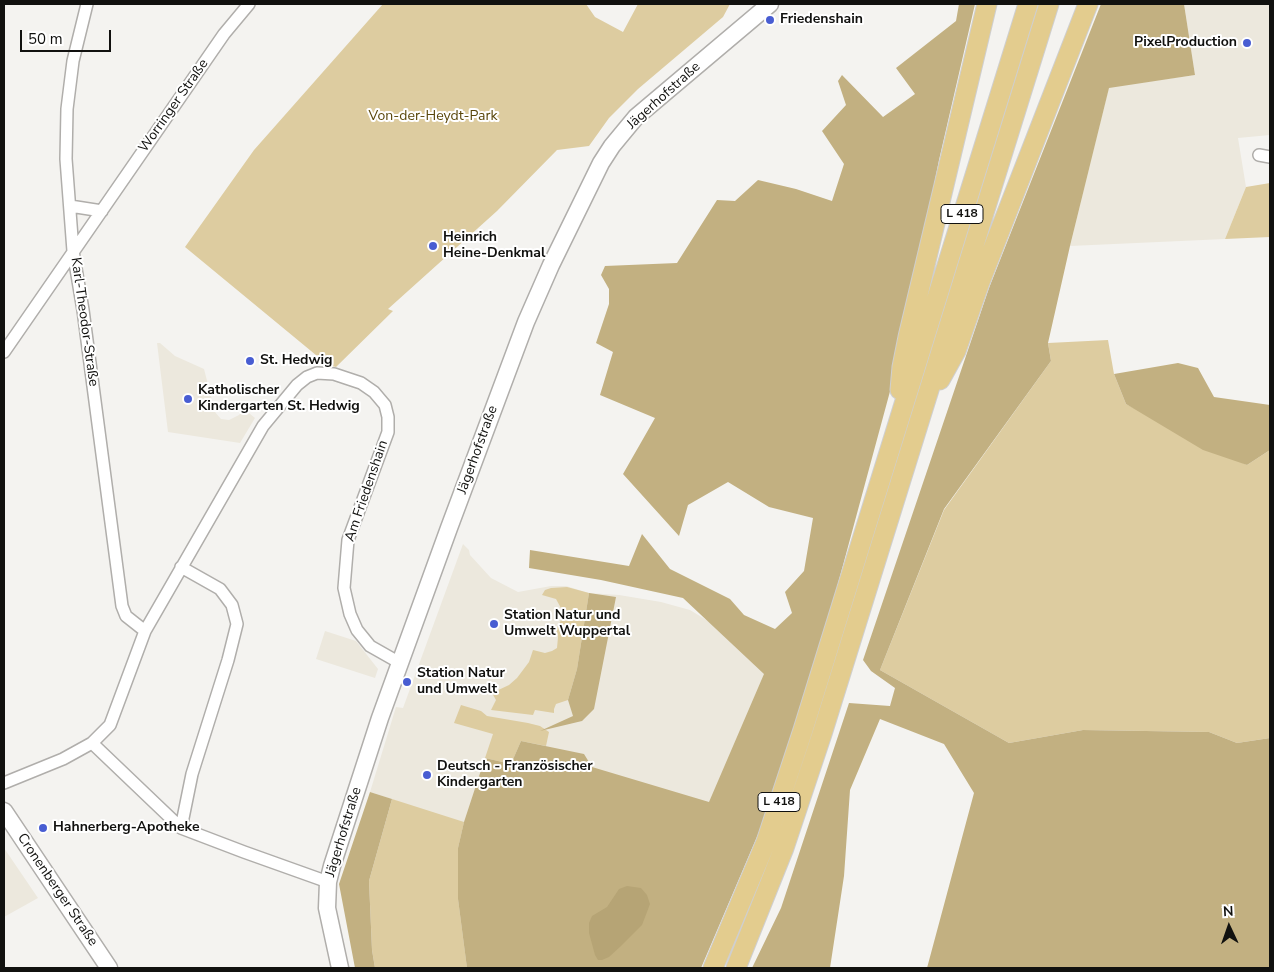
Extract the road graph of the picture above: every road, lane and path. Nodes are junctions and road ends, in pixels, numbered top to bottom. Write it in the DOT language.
graph roads {
  1 [pos="87,4"];
  2 [pos="249,4"];
  3 [pos="770,4"];
  4 [pos="987,4"];
  5 [pos="1028,4"];
  6 [pos="1048,4"];
  7 [pos="1088,4"];
  8 [pos="70,206"];
  9 [pos="102,211"];
  10 [pos="73,251"];
  11 [pos="4,352"];
  12 [pos="919,421"];
  13 [pos="898,424"];
  14 [pos="181,567"];
  15 [pos="145,631"];
  16 [pos="400,663"];
  17 [pos="92,743"];
  18 [pos="4,783"];
  19 [pos="4,811"];
  20 [pos="182,828"];
  21 [pos="328,882"];
  22 [pos="109,968"];
  23 [pos="340,968"];
  24 [pos="713,968"];
  25 [pos="736,968"];
  1 -- 8 [label="street, Karl-Theodor-Straße"];
  2 -- 9 [label="street, Worringer Straße"];
  3 -- 16 [label="main road, Jägerhofstraße"];
  4 -- 13 [label="highway"];
  5 -- 13 [label="highway, L 418"];
  6 -- 12 [label="highway, L 418"];
  7 -- 12 [label="highway"];
  8 -- 9 [label="street"];
  8 -- 10 [label="street, Karl-Theodor-Straße"];
  9 -- 10 [label="street, Worringer Straße"];
  10 -- 11 [label="street, Worringer Straße"];
  10 -- 15 [label="street, Karl-Theodor-Straße"];
  12 -- 25 [label="highway, L 418"];
  13 -- 24 [label="highway, L 418"];
  14 -- 15 [label="street, Am Friedenshain"];
  14 -- 16 [label="street, Am Friedenshain"];
  14 -- 20 [label="street"];
  15 -- 17 [label="street, Am Friedenshain"];
  16 -- 21 [label="main road, Jägerhofstraße"];
  17 -- 18 [label="street, Am Friedenshain"];
  17 -- 20 [label="street"];
  19 -- 22 [label="main road, Cronenberger Straße"];
  20 -- 21 [label="street"];
  21 -- 23 [label="main road, Jägerhofstraße"];
}
